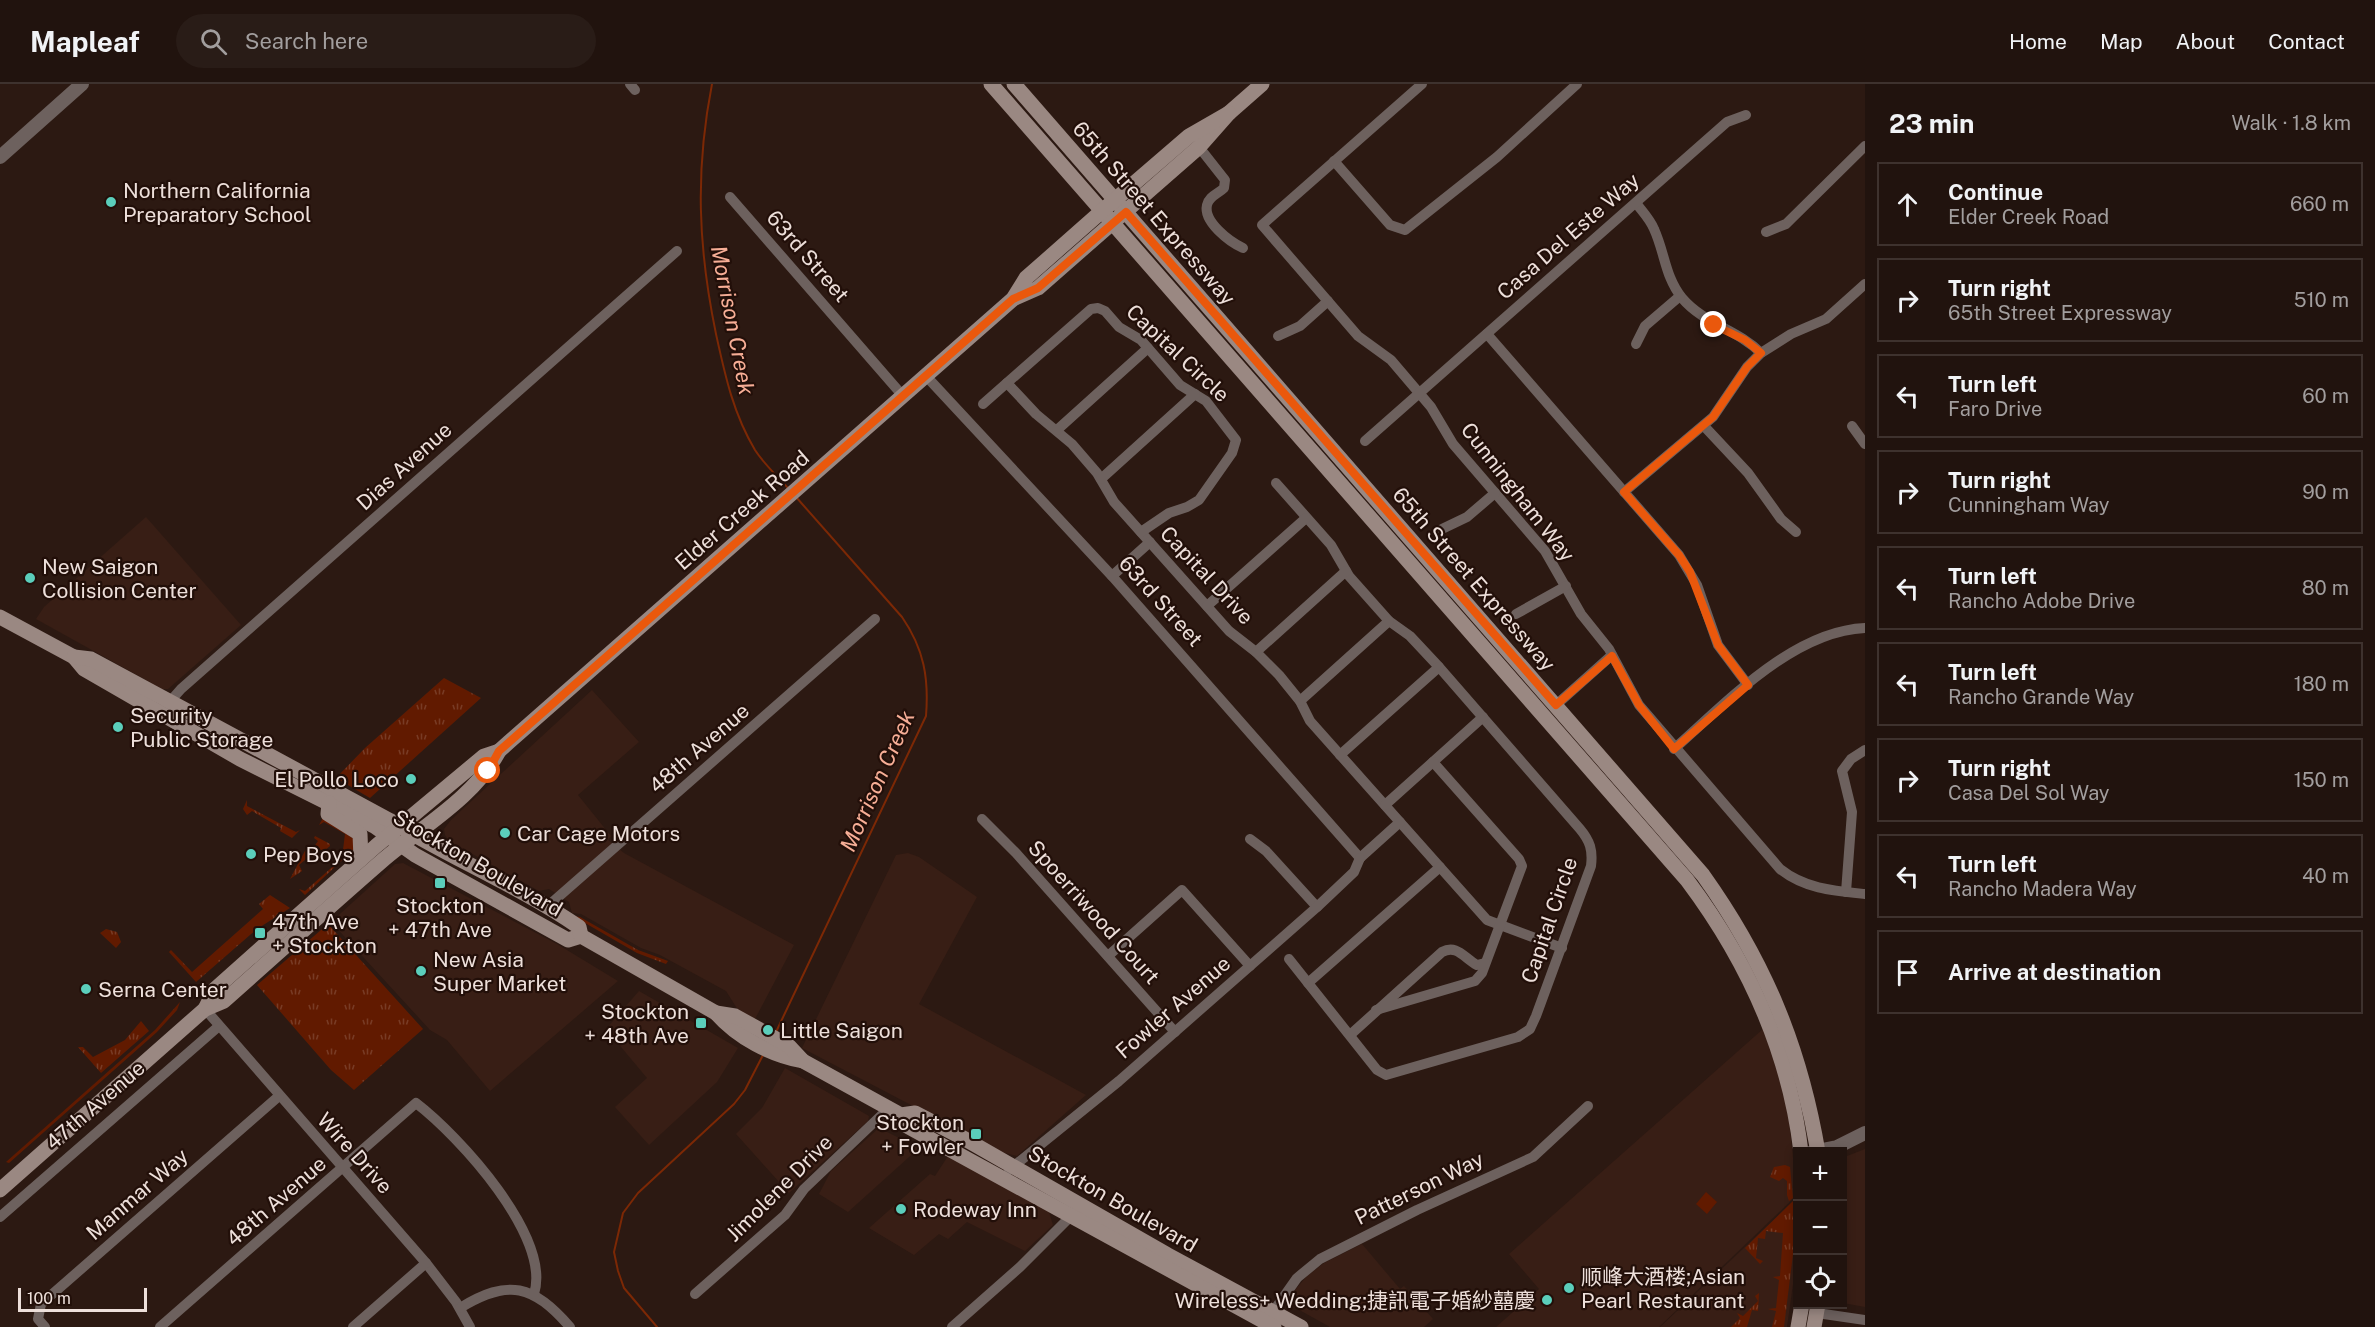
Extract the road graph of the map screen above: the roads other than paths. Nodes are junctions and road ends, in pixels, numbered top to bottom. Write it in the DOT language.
graph roads {
  1 [pos="82,84"];
  2 [pos="991,84"];
  3 [pos="1014,84"];
  4 [pos="1262,84"];
  5 [pos="1422,84"];
  6 [pos="1577,84"];
  7 [pos="1229,113"];
  8 [pos="1746,115"];
  9 [pos="1865,146"];
  10 [pos="1199,147"];
  11 [pos="0,157"];
  12 [pos="1334,161"];
  13 [pos="730,197"];
  14 [pos="1115,200"];
  15 [pos="1635,203"];
  16 [pos="1102,210"];
  17 [pos="1126,212"];
  18 [pos="1113,223"];
  19 [pos="1766,232"];
  20 [pos="1243,248"];
  21 [pos="677,251"];
  22 [pos="1865,284"];
  23 [pos="1680,296"];
  24 [pos="1013,299"];
  25 [pos="1328,301"];
  26 [pos="1487,334"];
  27 [pos="1278,336"];
  28 [pos="1636,344"];
  29 [pos="1148,348"];
  30 [pos="1761,353"];
  31 [pos="926,376"];
  32 [pos="1007,384"];
  33 [pos="1420,393"];
  34 [pos="1195,394"];
  35 [pos="903,396"];
  36 [pos="983,404"];
  37 [pos="1704,426"];
  38 [pos="1852,426"];
  39 [pos="1057,430"];
  40 [pos="1365,441"];
  41 [pos="1865,444"];
  42 [pos="1101,479"];
  43 [pos="1276,483"];
  44 [pos="1624,492"];
  45 [pos="1495,493"];
  46 [pos="1306,518"];
  47 [pos="1442,528"];
  48 [pos="1141,532"];
  49 [pos="1796,532"];
  50 [pos="1150,542"];
  51 [pos="1346,571"];
  52 [pos="1112,576"];
  53 [pos="1566,586"];
  54 [pos="1207,606"];
  55 [pos="1516,614"];
  56 [pos="0,616"];
  57 [pos="875,620"];
  58 [pos="1389,621"];
  59 [pos="1865,628"];
  60 [pos="1256,651"];
  61 [pos="1612,656"];
  62 [pos="1439,667"];
  63 [pos="1748,685"];
  64 [pos="1300,701"];
  65 [pos="1556,705"];
  66 [pos="165,707"];
  67 [pos="1483,717"];
  68 [pos="1674,749"];
  69 [pos="1865,750"];
  70 [pos="499,751"];
  71 [pos="1340,755"];
  72 [pos="1433,762"];
  73 [pos="329,802"];
  74 [pos="1385,805"];
  75 [pos="442,813"];
  76 [pos="982,819"];
  77 [pos="1400,822"];
  78 [pos="395,832"];
  79 [pos="415,836"];
  80 [pos="1250,839"];
  81 [pos="402,846"];
  82 [pos="1360,858"];
  83 [pos="362,859"];
  84 [pos="1440,867"];
  85 [pos="486,874"];
  86 [pos="1846,892"];
  87 [pos="1865,894"];
  88 [pos="549,906"];
  89 [pos="1317,907"];
  90 [pos="1500,924"];
  91 [pos="581,936"];
  92 [pos="1562,948"];
  93 [pos="1108,956"];
  94 [pos="1289,959"];
  95 [pos="1485,963"];
  96 [pos="1250,966"];
  97 [pos="1308,983"];
  98 [pos="205,1009"];
  99 [pos="1376,1010"];
  100 [pos="219,1026"];
  101 [pos="1175,1032"];
  102 [pos="1350,1035"];
  103 [pos="279,1096"];
  104 [pos="1588,1106"];
  105 [pos="895,1111"];
  106 [pos="1865,1133"];
  107 [pos="1800,1147"];
  108 [pos="1815,1147"];
  109 [pos="1837,1147"];
  110 [pos="1014,1166"];
  111 [pos="342,1168"];
  112 [pos="1002,1176"];
  113 [pos="0,1190"];
  114 [pos="1074,1210"];
  115 [pos="0,1217"];
  116 [pos="426,1263"];
  117 [pos="534,1294"];
  118 [pos="695,1294"];
  119 [pos="460,1308"];
  120 [pos="1801,1309"];
  121 [pos="1814,1312"];
  122 [pos="1274,1320"];
  123 [pos="1865,1320"];
  124 [pos="45,1327"];
  125 [pos="160,1327"];
  126 [pos="353,1327"];
  127 [pos="470,1327"];
  128 [pos="570,1327"];
  129 [pos="952,1327"];
  130 [pos="1301,1327"];
  131 [pos="1798,1327"];
  1 -- 11 [label="street"];
  2 -- 16 [label="main road, 65th Street Expressway"];
  3 -- 14 [label="main road, 65th Street Expressway"];
  4 -- 7 [label="main road, Elder Creek Road"];
  5 -- 12 [label="street"];
  6 -- 12 [label="street"];
  7 -- 10 [label="main road, Elder Creek Road"];
  7 -- 14 [label="main road, Elder Creek Road"];
  8 -- 15 [label="street, Casa Del Este Way"];
  9 -- 19 [label="street"];
  10 -- 17 [label="main road, Elder Creek Road"];
  10 -- 20 [label="street"];
  12 -- 25 [label="street, Cunningham Way"];
  13 -- 35 [label="street, 63rd Street"];
  14 -- 16 [label="main road, Elder Creek Road"];
  14 -- 17 [label="main road, 65th Street Expressway"];
  15 -- 23 [label="street"];
  15 -- 26 [label="street, Casa Del Este Way"];
  16 -- 18 [label="main road, 65th Street Expressway"];
  16 -- 24 [label="main road, Elder Creek Road"];
  17 -- 18 [label="main road, Elder Creek Road"];
  17 -- 65 [label="main road, 65th Street Expressway"];
  18 -- 24 [label="main road, Elder Creek Road"];
  18 -- 107 [label="main road, 65th Street Expressway"];
  21 -- 66 [label="street, Dias Avenue"];
  22 -- 30 [label="street"];
  23 -- 28 [label="street"];
  23 -- 30 [label="street"];
  24 -- 31 [label="main road, Elder Creek Road"];
  25 -- 27 [label="street"];
  25 -- 33 [label="street, Cunningham Way"];
  26 -- 33 [label="street, Casa Del Este Way"];
  26 -- 44 [label="street"];
  29 -- 32 [label="street, Capital Circle"];
  29 -- 34 [label="street, Capital Circle"];
  29 -- 39 [label="street"];
  30 -- 37 [label="street"];
  31 -- 35 [label="main road, Elder Creek Road"];
  31 -- 52 [label="street, 63rd Street"];
  32 -- 36 [label="street, Capital Circle"];
  32 -- 39 [label="street, Capital Drive"];
  33 -- 40 [label="street, Casa Del Este Way"];
  33 -- 45 [label="street, Cunningham Way"];
  34 -- 42 [label="street"];
  34 -- 48 [label="street, Capital Circle"];
  35 -- 70 [label="main road, Elder Creek Road"];
  37 -- 44 [label="street"];
  37 -- 49 [label="street"];
  38 -- 41 [label="street"];
  39 -- 42 [label="street, Capital Drive"];
  42 -- 48 [label="street, Capital Drive"];
  43 -- 46 [label="street, Capital Circle"];
  44 -- 63 [label="street"];
  45 -- 47 [label="street"];
  45 -- 53 [label="street, Cunningham Way"];
  46 -- 51 [label="street, Capital Circle"];
  46 -- 54 [label="street"];
  48 -- 50 [label="street, Capital Drive"];
  50 -- 52 [label="street"];
  50 -- 54 [label="street, Capital Drive"];
  51 -- 58 [label="street, Capital Circle"];
  51 -- 60 [label="street"];
  52 -- 82 [label="street, 63rd Street"];
  53 -- 55 [label="street"];
  53 -- 61 [label="street, Cunningham Way"];
  54 -- 60 [label="street, Capital Drive"];
  56 -- 66 [label="main road, Stockton Boulevard"];
  57 -- 88 [label="street, 48th Avenue"];
  58 -- 62 [label="street, Capital Circle"];
  58 -- 64 [label="street"];
  59 -- 63 [label="street"];
  60 -- 64 [label="street, Capital Drive"];
  61 -- 65 [label="street"];
  61 -- 68 [label="street, Cunningham Way"];
  62 -- 67 [label="street, Capital Circle"];
  62 -- 71 [label="street"];
  63 -- 68 [label="street"];
  64 -- 71 [label="street, Capital Drive"];
  65 -- 108 [label="main road, 65th Street Expressway"];
  66 -- 73 [label="main road, Stockton Boulevard"];
  66 -- 78 [label="main road, Stockton Boulevard"];
  67 -- 72 [label="street"];
  67 -- 92 [label="street, Capital Circle"];
  68 -- 86 [label="street, Cunningham Way"];
  69 -- 86 [label="street"];
  70 -- 75 [label="main road, Elder Creek Road"];
  70 -- 78 [label="main road, Elder Creek Road"];
  71 -- 74 [label="street, Capital Drive"];
  72 -- 74 [label="street"];
  72 -- 90 [label="street"];
  73 -- 78 [label="main road, Stockton Boulevard"];
  73 -- 83 [label="main road"];
  74 -- 77 [label="street, Capital Drive"];
  75 -- 79 [label="main road, Elder Creek Road"];
  75 -- 85 [label="main road"];
  76 -- 93 [label="street, Spoerriwood Court"];
  77 -- 82 [label="street"];
  77 -- 84 [label="street, Capital Drive"];
  78 -- 79 [label="main road, Stockton Boulevard"];
  78 -- 81 [label="main road, Stockton Boulevard"];
  78 -- 83 [label="main road, 47th Avenue"];
  79 -- 81 [label="main road, Elder Creek Road"];
  79 -- 85 [label="main road, Stockton Boulevard"];
  80 -- 89 [label="street"];
  81 -- 91 [label="main road, Stockton Boulevard"];
  81 -- 98 [label="main road, 47th Avenue"];
  82 -- 89 [label="street, Fowler Avenue"];
  83 -- 98 [label="main road, 47th Avenue"];
  84 -- 90 [label="street, Capital Drive"];
  84 -- 97 [label="street"];
  85 -- 88 [label="main road, Stockton Boulevard"];
  86 -- 87 [label="street, Cunningham Way"];
  88 -- 91 [label="main road, Stockton Boulevard"];
  89 -- 96 [label="street, Fowler Avenue"];
  90 -- 92 [label="street, Capital Drive"];
  90 -- 95 [label="street"];
  91 -- 105 [label="main road, Stockton Boulevard"];
  92 -- 102 [label="street, Capital Circle"];
  93 -- 96 [label="street"];
  93 -- 101 [label="street, Spoerriwood Court"];
  94 -- 97 [label="street, Capital Circle"];
  95 -- 99 [label="street"];
  95 -- 99 [label="street"];
  96 -- 101 [label="street, Fowler Avenue"];
  97 -- 102 [label="street, Capital Circle"];
  98 -- 100 [label="street, Wire Drive"];
  98 -- 113 [label="main road, 47th Avenue"];
  99 -- 102 [label="street"];
  100 -- 103 [label="street, Wire Drive"];
  100 -- 115 [label="street, 47th Avenue"];
  101 -- 110 [label="street, Fowler Avenue"];
  103 -- 111 [label="street, Wire Drive"];
  103 -- 124 [label="street, Manmar Way"];
  104 -- 122 [label="street, Patterson Way"];
  105 -- 110 [label="main road, Stockton Boulevard"];
  105 -- 112 [label="main road, Stockton Boulevard"];
  105 -- 118 [label="street, Jimolene Drive"];
  106 -- 109 [label="street"];
  110 -- 112 [label="street, Fowler Avenue"];
  110 -- 114 [label="main road, Stockton Boulevard"];
  111 -- 116 [label="street, Wire Drive"];
  111 -- 117 [label="street, 48th Avenue"];
  111 -- 125 [label="street, 48th Avenue"];
  112 -- 114 [label="main road, Stockton Boulevard"];
  114 -- 122 [label="main road, Stockton Boulevard"];
  114 -- 122 [label="main road, Stockton Boulevard"];
  114 -- 129 [label="street"];
  116 -- 119 [label="street, Wire Drive"];
  116 -- 126 [label="street"];
  117 -- 119 [label="street"];
  117 -- 128 [label="street"];
  119 -- 127 [label="street, Wire Drive"];
  120 -- 131 [label="main road"];
  121 -- 123 [label="street"];
  122 -- 130 [label="main road, Stockton Boulevard"];
}
